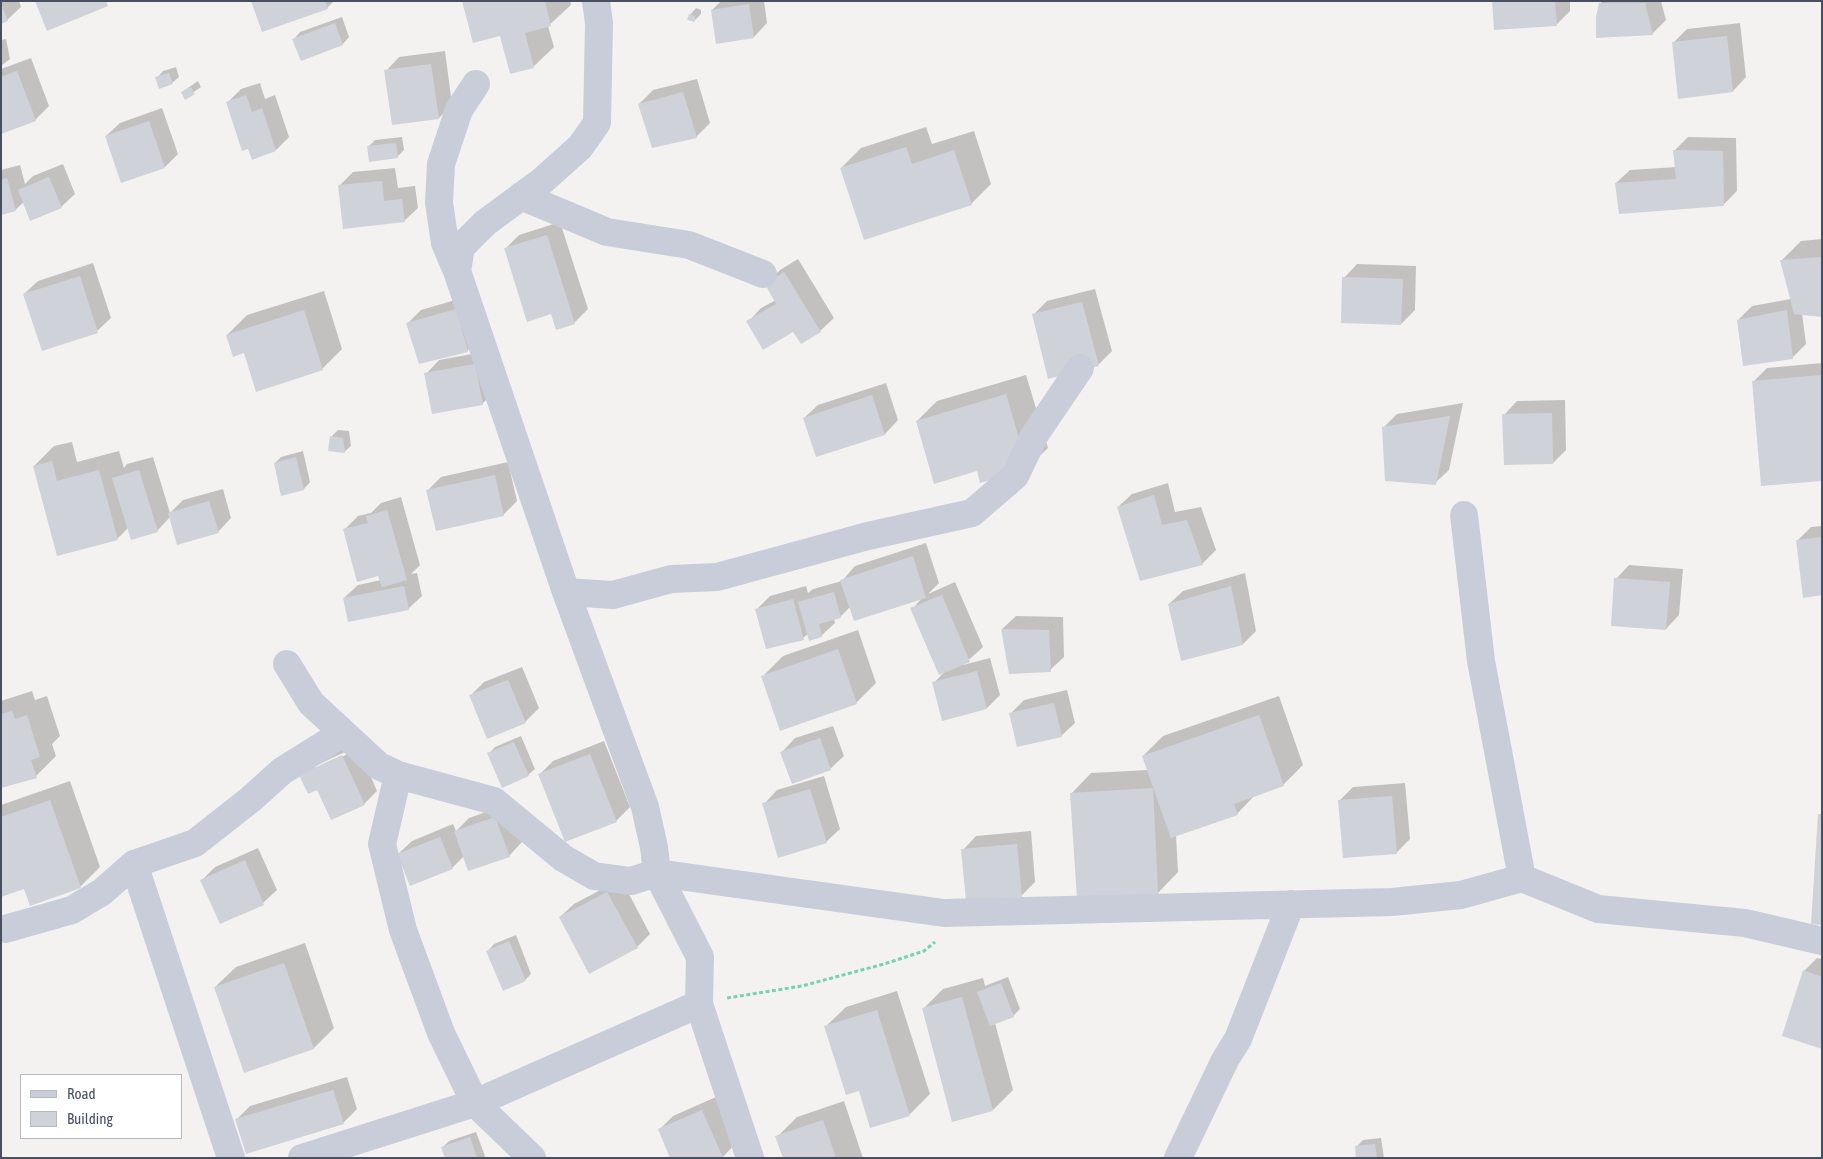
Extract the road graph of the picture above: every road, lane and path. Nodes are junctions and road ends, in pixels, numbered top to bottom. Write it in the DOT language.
graph roads {
  1 [pos="596,1"];
  2 [pos="476,84"];
  3 [pos="521,196"];
  4 [pos="457,271"];
  5 [pos="763,274"];
  6 [pos="1080,368"];
  7 [pos="1464,515"];
  8 [pos="566,592"];
  9 [pos="287,664"];
  10 [pos="343,733"];
  11 [pos="398,775"];
  12 [pos="134,864"];
  13 [pos="657,873"];
  14 [pos="1522,878"];
  15 [pos="1291,904"];
  16 [pos="944,913"];
  17 [pos="4,929"];
  18 [pos="1822,941"];
  19 [pos="699,1004"];
  20 [pos="475,1104"];
  21 [pos="231,1158"];
  22 [pos="302,1158"];
  23 [pos="532,1158"];
  24 [pos="750,1158"];
  25 [pos="1178,1158"];
  1 -- 3 [label="street"];
  2 -- 4 [label="street"];
  3 -- 4 [label="street"];
  3 -- 5 [label="street"];
  4 -- 8 [label="street"];
  6 -- 8 [label="street"];
  7 -- 14 [label="street"];
  8 -- 13 [label="street"];
  9 -- 10 [label="street"];
  10 -- 11 [label="street"];
  10 -- 12 [label="street"];
  11 -- 13 [label="street"];
  11 -- 20 [label="street"];
  12 -- 17 [label="street"];
  12 -- 21 [label="street"];
  13 -- 16 [label="street"];
  13 -- 19 [label="street"];
  14 -- 15 [label="street"];
  14 -- 18 [label="street"];
  15 -- 16 [label="street"];
  15 -- 25 [label="street"];
  16 -- 19 [label="path"];
  19 -- 20 [label="street"];
  19 -- 24 [label="street"];
  20 -- 22 [label="street"];
  20 -- 23 [label="street"];
}
